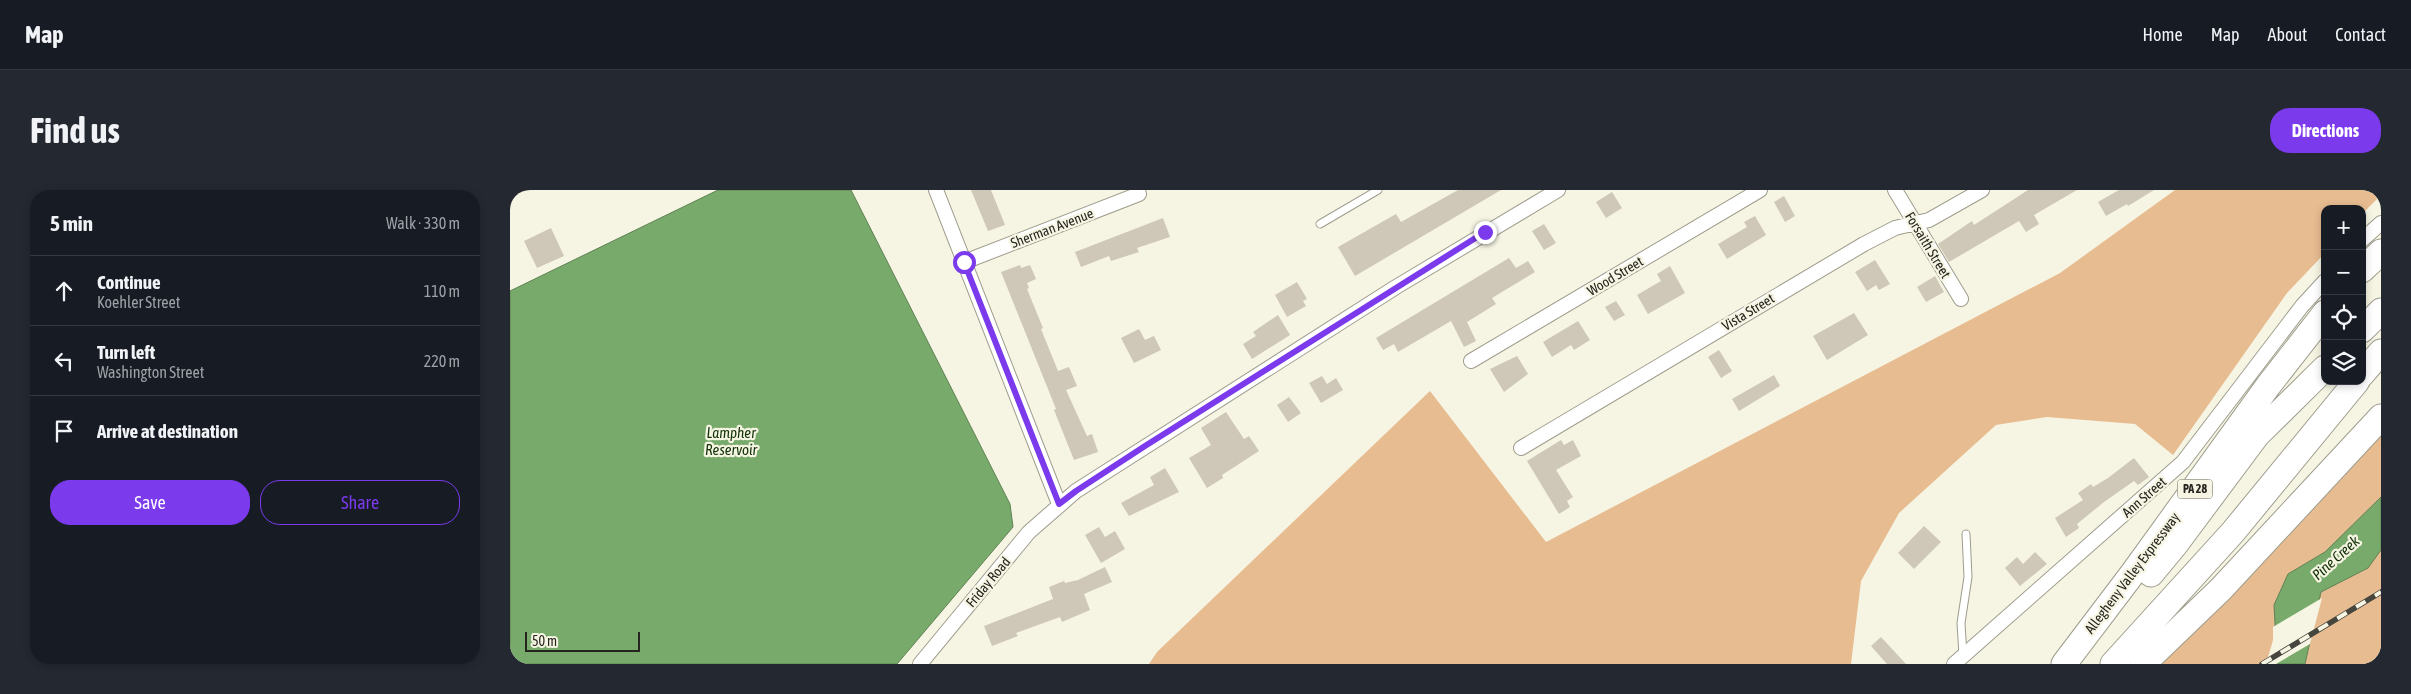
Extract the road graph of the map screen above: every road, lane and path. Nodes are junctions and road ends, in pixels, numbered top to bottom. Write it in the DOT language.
graph roads {
  1 [pos="936,190"];
  2 [pos="1378,190"];
  3 [pos="1558,190"];
  4 [pos="1760,190"];
  5 [pos="1896,190"];
  6 [pos="1982,190"];
  7 [pos="1138,192"];
  8 [pos="1915,223"];
  9 [pos="2381,223"];
  10 [pos="1320,224"];
  11 [pos="2366,236"];
  12 [pos="2381,252"];
  13 [pos="964,262"];
  14 [pos="2366,266"];
  15 [pos="2321,285"];
  16 [pos="1960,299"];
  17 [pos="2381,311"];
  18 [pos="2321,318"];
  19 [pos="2366,326"];
  20 [pos="2381,352"];
  21 [pos="1470,361"];
  22 [pos="2366,369"];
  23 [pos="2321,372"];
  24 [pos="2354,385"];
  25 [pos="2381,417"];
  26 [pos="1521,448"];
  27 [pos="1059,504"];
  28 [pos="1966,534"];
  29 [pos="1959,660"];
  30 [pos="920,664"];
  31 [pos="2064,664"];
  32 [pos="2069,664"];
  33 [pos="2114,664"];
  34 [pos="2143,664"];
  1 -- 13 [label="street"];
  2 -- 10 [label="lane"];
  3 -- 27 [label="street, Friday Road"];
  4 -- 21 [label="street, Wood Street"];
  5 -- 8 [label="street, Forsaith Street"];
  6 -- 8 [label="street, Vista Street"];
  7 -- 13 [label="street, Sherman Avenue"];
  8 -- 16 [label="street, Forsaith Street"];
  8 -- 26 [label="street, Vista Street"];
  9 -- 11 [label="street"];
  12 -- 14 [label="highway"];
  13 -- 27 [label="street"];
  15 -- 29 [label="street, Ann Street"];
  17 -- 19 [label="highway"];
  18 -- 31 [label="highway, Allegheny Valley Expressway / PA 28"];
  20 -- 22 [label="highway"];
  23 -- 32 [label="highway"];
  24 -- 33 [label="highway"];
  25 -- 34 [label="highway"];
  27 -- 30 [label="street, Friday Road"];
  28 -- 29 [label="lane"];
}
